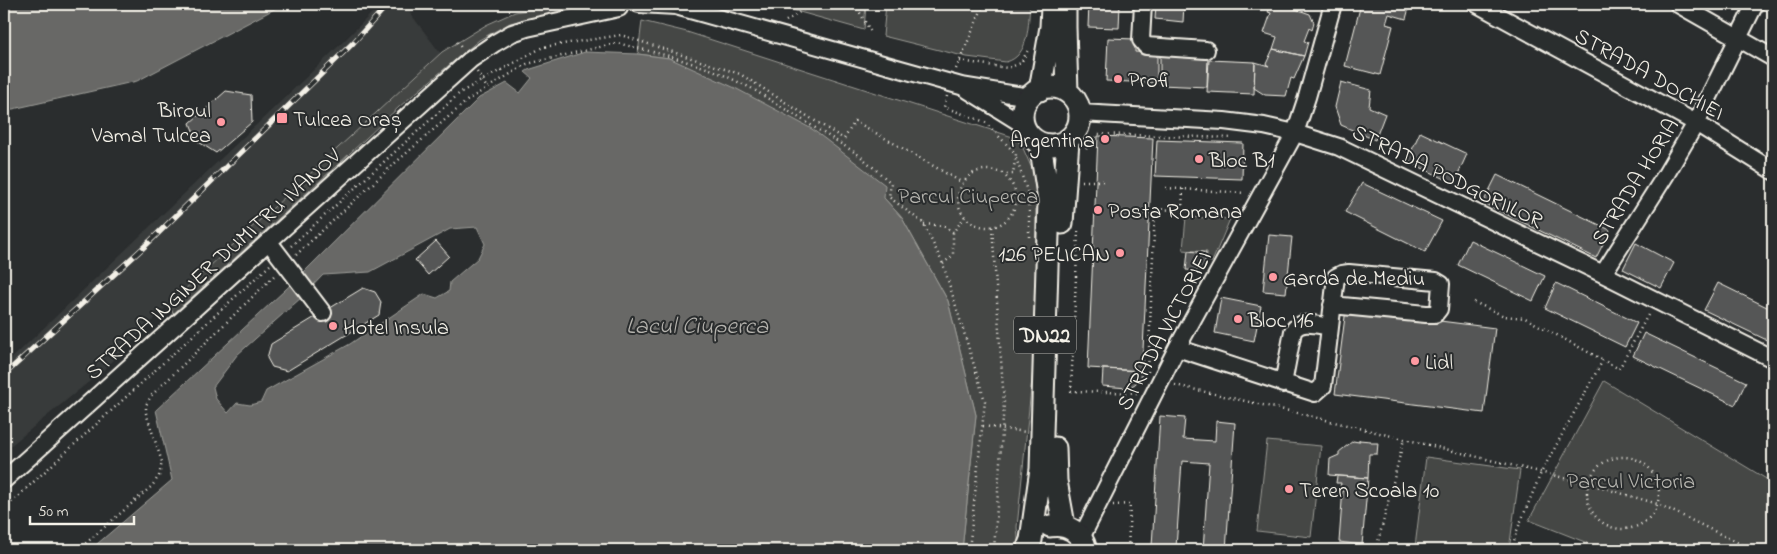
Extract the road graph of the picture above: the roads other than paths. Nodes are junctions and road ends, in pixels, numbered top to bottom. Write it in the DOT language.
graph roads {
  1 [pos="596,4"];
  2 [pos="639,4"];
  3 [pos="1052,4"];
  4 [pos="1065,4"];
  5 [pos="1143,4"];
  6 [pos="1333,4"];
  7 [pos="1477,4"];
  8 [pos="1678,4"];
  9 [pos="1755,4"];
  10 [pos="674,5"];
  11 [pos="616,6"];
  12 [pos="582,16"];
  13 [pos="1738,37"];
  14 [pos="1206,50"];
  15 [pos="1773,58"];
  16 [pos="962,86"];
  17 [pos="1068,92"];
  18 [pos="1035,93"];
  19 [pos="1080,114"];
  20 [pos="1696,123"];
  21 [pos="1024,125"];
  22 [pos="1294,133"];
  23 [pos="1040,143"];
  24 [pos="1074,148"];
  25 [pos="1773,171"];
  26 [pos="269,242"];
  27 [pos="1603,274"];
  28 [pos="1332,304"];
  29 [pos="323,312"];
  30 [pos="1330,327"];
  31 [pos="1177,348"];
  32 [pos="1773,359"];
  33 [pos="1283,384"];
  34 [pos="4,480"];
  35 [pos="1064,526"];
  36 [pos="1084,544"];
  37 [pos="1029,545"];
  1 -- 12 [label="street, STRADA INGINER DUMITRU IVANOV"];
  2 -- 10 [label="street, STRADA INGINER DUMITRU IVANOV"];
  2 -- 11 [label="street, STRADA INGINER DUMITRU IVANOV"];
  3 -- 18 [label="main road"];
  4 -- 17 [label="main road"];
  5 -- 14 [label="street"];
  6 -- 22 [label="street, STRADA VICTORIEI"];
  7 -- 20 [label="street, STRADA DOCHIEI"];
  8 -- 13 [label="street"];
  9 -- 13 [label="street, STRADA HORIA"];
  10 -- 16 [label="street, STRADA INGINER DUMITRU IVANOV"];
  11 -- 12 [label="street, STRADA INGINER DUMITRU IVANOV"];
  12 -- 26 [label="street, STRADA INGINER DUMITRU IVANOV"];
  13 -- 15 [label="street"];
  13 -- 20 [label="street, STRADA HORIA"];
  16 -- 18 [label="street"];
  16 -- 21 [label="street"];
  17 -- 18 [label="main road"];
  17 -- 19 [label="main road"];
  18 -- 21 [label="main road"];
  19 -- 22 [label="street, STRADA PODGORIILOR"];
  19 -- 24 [label="main road"];
  20 -- 25 [label="street, STRADA DOCHIEI"];
  20 -- 27 [label="street, STRADA HORIA"];
  21 -- 23 [label="main road"];
  22 -- 27 [label="street, STRADA PODGORIILOR"];
  22 -- 31 [label="street, STRADA VICTORIEI"];
  23 -- 24 [label="main road"];
  23 -- 37 [label="main road, DN22"];
  24 -- 35 [label="main road, DN22"];
  26 -- 29 [label="street"];
  26 -- 34 [label="street, STRADA INGINER DUMITRU IVANOV"];
  27 -- 32 [label="street, STRADA PODGORIILOR"];
  28 -- 28 [label="street"];
  28 -- 30 [label="street"];
  30 -- 33 [label="street"];
  30 -- 33 [label="street"];
  31 -- 33 [label="street"];
  31 -- 36 [label="street, STRADA VICTORIEI"];
  35 -- 36 [label="main road"];
  35 -- 37 [label="main road, DN22"];
}
